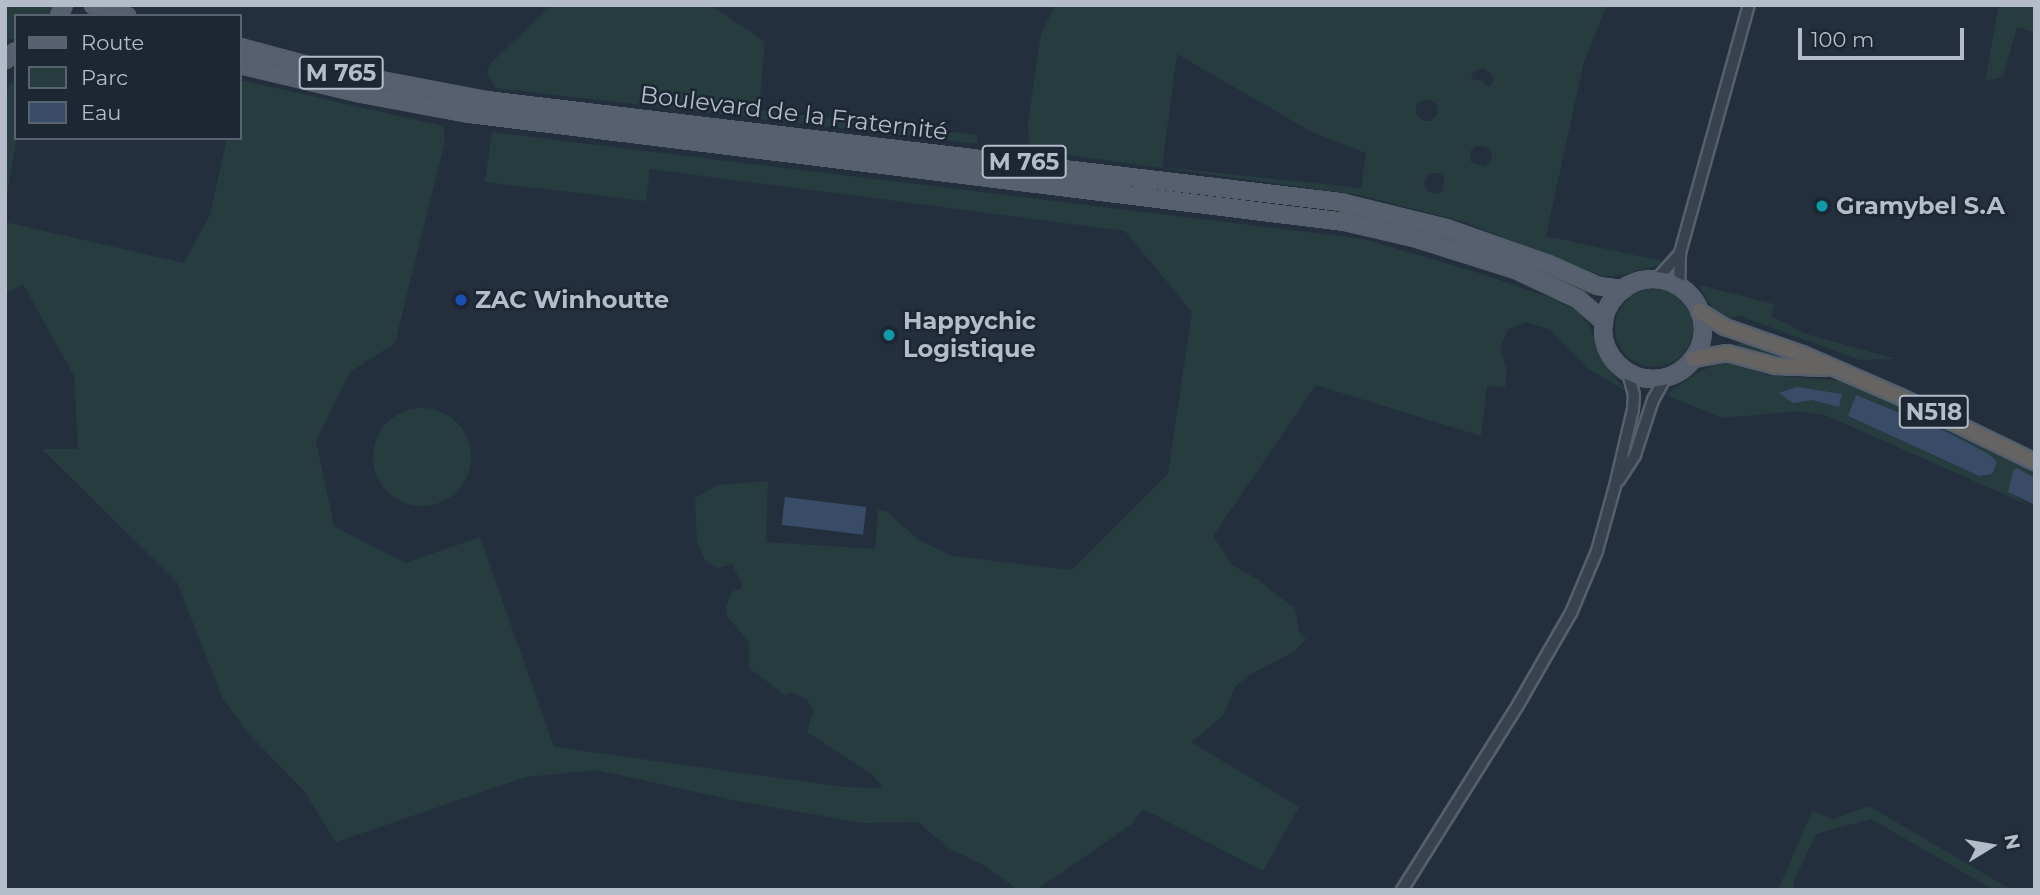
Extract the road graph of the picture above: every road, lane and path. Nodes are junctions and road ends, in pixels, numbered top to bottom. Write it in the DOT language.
graph roads {
  1 [pos="93,5"];
  2 [pos="1749,5"];
  3 [pos="121,14"];
  4 [pos="242,48"];
  5 [pos="242,65"];
  6 [pos="1680,253"];
  7 [pos="1656,280"];
  8 [pos="1679,287"];
  9 [pos="1624,289"];
  10 [pos="1699,311"];
  11 [pos="1604,322"];
  12 [pos="1693,359"];
  13 [pos="1830,368"];
  14 [pos="1628,372"];
  15 [pos="1665,378"];
  16 [pos="2035,462"];
  17 [pos="1615,486"];
  18 [pos="1402,890"];
  1 -- 3 [label="main road"];
  2 -- 6 [label="street"];
  4 -- 9 [label="main road, Boulevard de la Fraternité / M 765"];
  5 -- 11 [label="main road, Boulevard de la Fraternité / M 765"];
  6 -- 7 [label="street"];
  6 -- 8 [label="street"];
  7 -- 8 [label="main road"];
  7 -- 9 [label="main road"];
  8 -- 10 [label="main road"];
  9 -- 11 [label="main road"];
  10 -- 12 [label="main road"];
  10 -- 13 [label="highway, N518"];
  11 -- 14 [label="main road"];
  12 -- 13 [label="highway, N518"];
  12 -- 15 [label="main road"];
  13 -- 16 [label="highway, N518"];
  14 -- 15 [label="main road"];
  14 -- 17 [label="street"];
  15 -- 17 [label="street"];
  17 -- 18 [label="street"];
}
